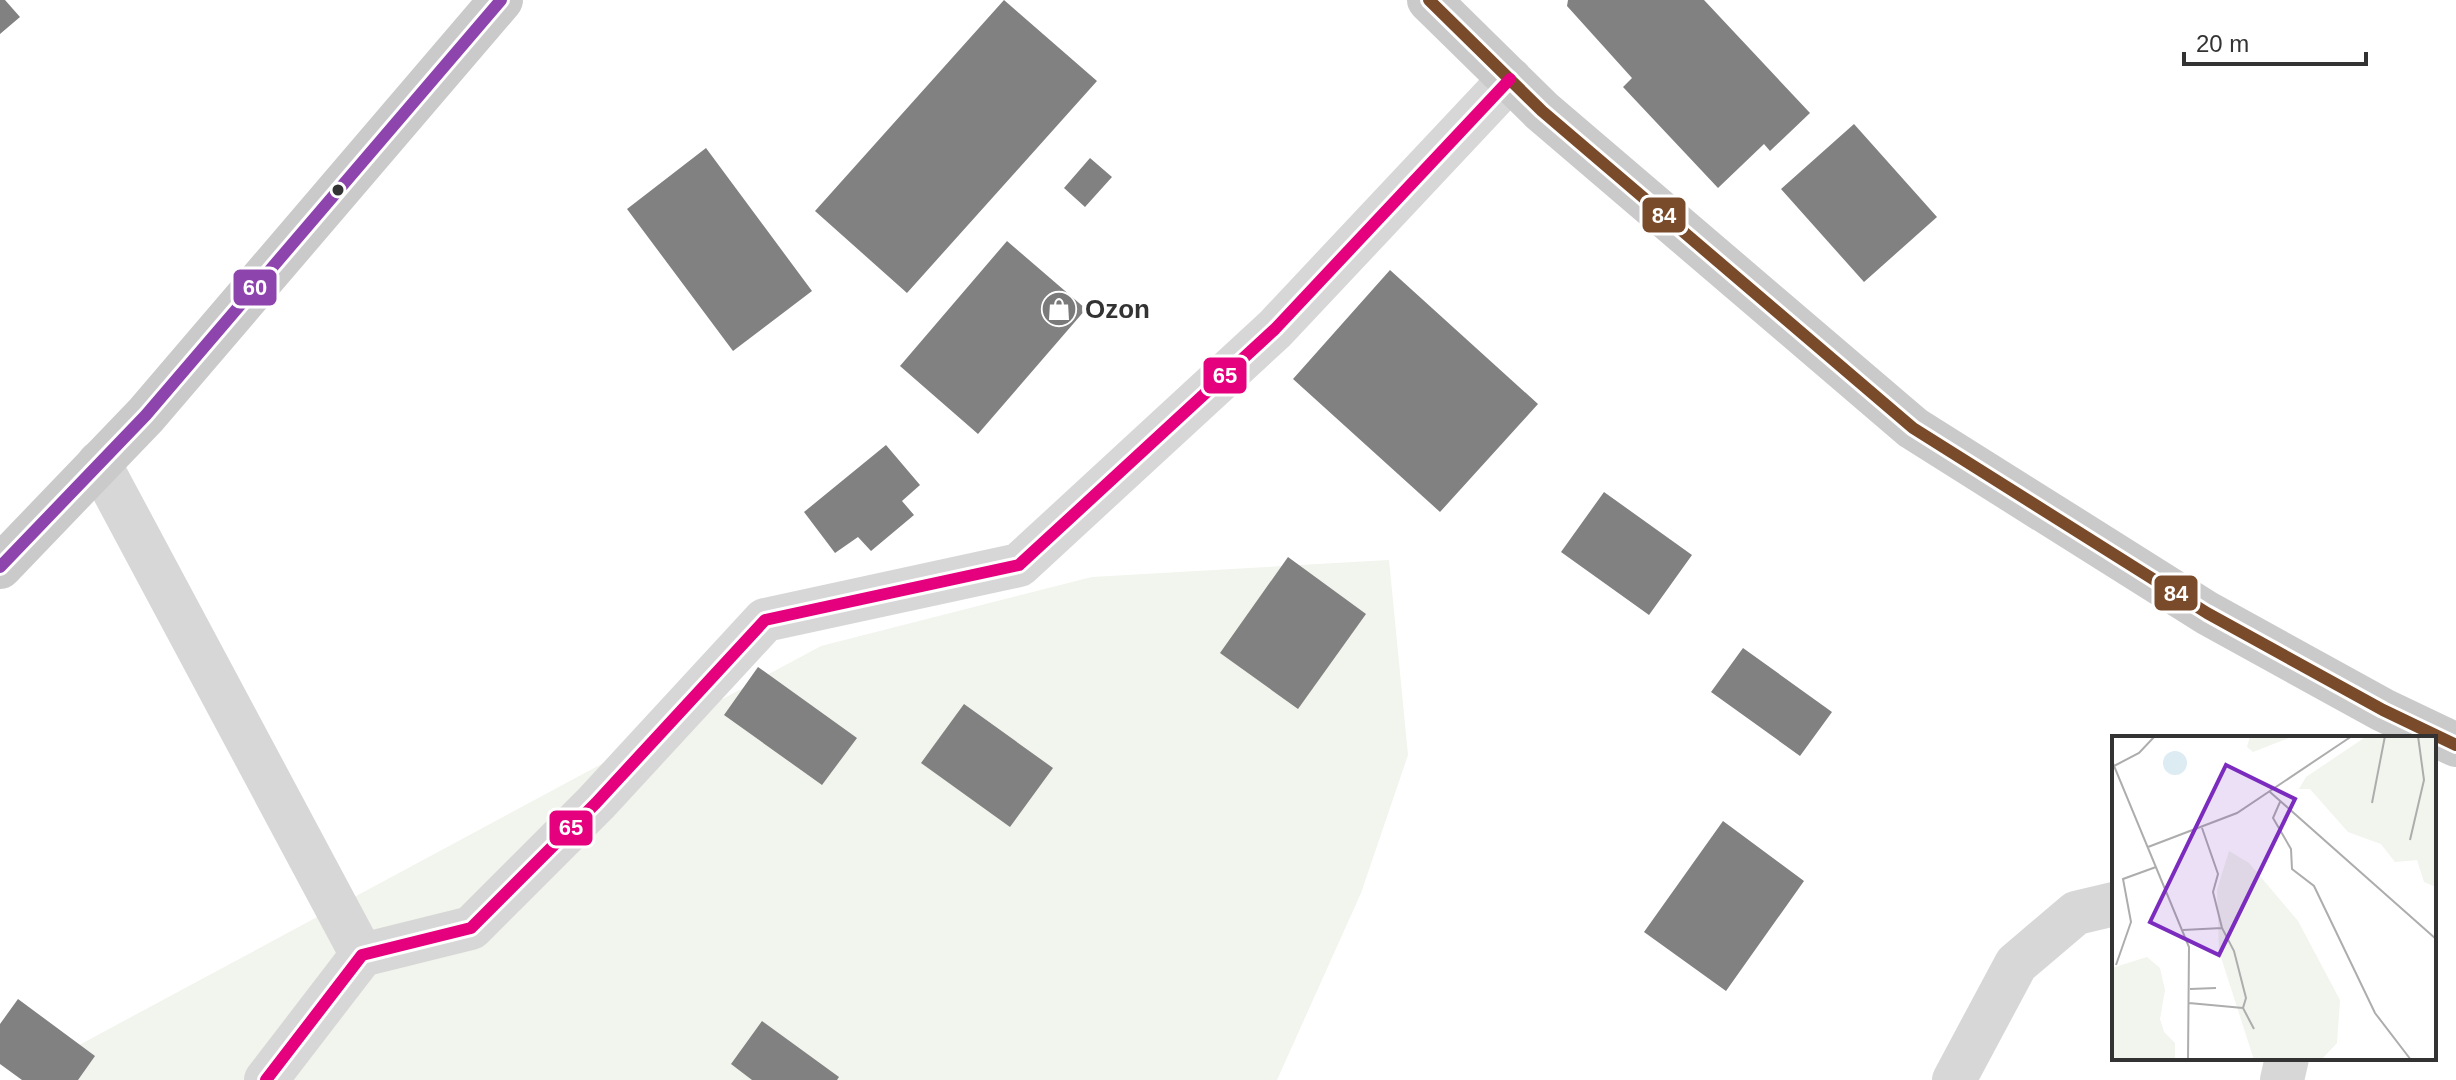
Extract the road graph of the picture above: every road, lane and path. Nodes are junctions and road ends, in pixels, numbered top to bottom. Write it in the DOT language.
graph roads {
  1 [pos="501,0"];
  2 [pos="1429,0"];
  3 [pos="1510,79"];
  4 [pos="99,463"];
  5 [pos="0,567"];
  6 [pos="2379,724"];
  7 [pos="2423,736"];
  8 [pos="2436,740"];
  9 [pos="2456,745"];
  10 [pos="2112,904"];
  11 [pos="362,955"];
  12 [pos="2287,1060"];
  13 [pos="266,1080"];
  14 [pos="1954,1080"];
  15 [pos="2282,1080"];
  1 -- 4 [label="main road"];
  2 -- 3 [label="main road"];
  3 -- 6 [label="main road"];
  3 -- 11 [label="street"];
  4 -- 5 [label="main road"];
  4 -- 11 [label="street"];
  6 -- 7 [label="main road"];
  8 -- 9 [label="main road"];
  10 -- 14 [label="street"];
  11 -- 13 [label="street"];
  12 -- 15 [label="street"];
}
